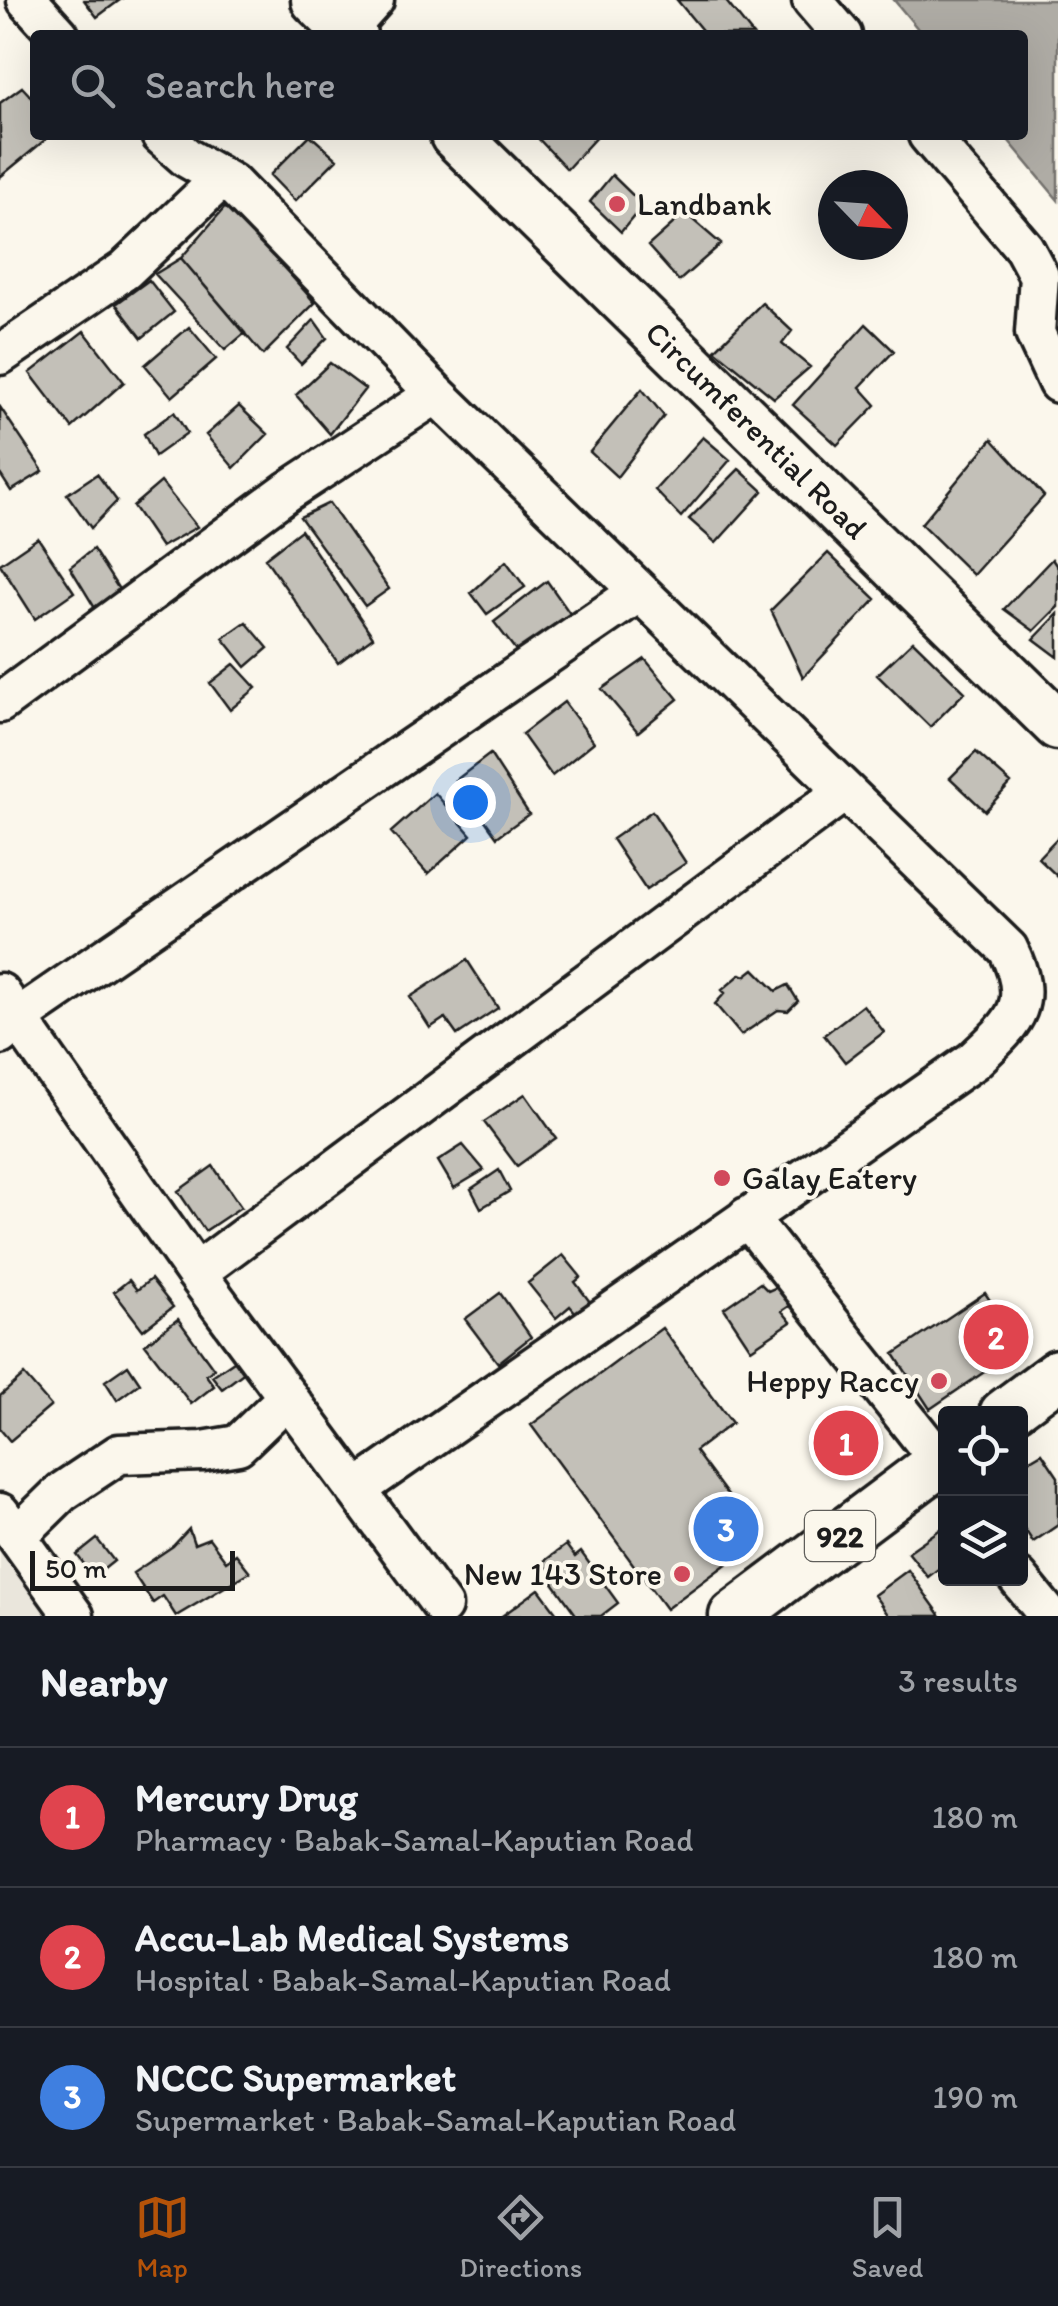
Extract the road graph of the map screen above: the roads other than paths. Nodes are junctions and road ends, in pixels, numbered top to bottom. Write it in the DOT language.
graph roads {
  1 [pos="28,0"];
  2 [pos="812,0"];
  3 [pos="55,30"];
  4 [pos="838,30"];
  5 [pos="167,140"];
  6 [pos="460,140"];
  7 [pos="932,140"];
  8 [pos="222,178"];
  9 [pos="0,355"];
  10 [pos="1058,383"];
  11 [pos="436,394"];
  12 [pos="639,592"];
  13 [pos="0,703"];
  14 [pos="1058,725"];
  15 [pos="844,791"];
  16 [pos="6,1015"];
  17 [pos="748,1216"];
  18 [pos="196,1273"];
  19 [pos="1058,1374"];
  20 [pos="288,1398"];
  21 [pos="1015,1406"];
  22 [pos="938,1454"];
  23 [pos="938,1466"];
  24 [pos="356,1490"];
  25 [pos="8,1525"];
  26 [pos="1025,1586"];
  27 [pos="442,1606"];
  28 [pos="74,1616"];
  29 [pos="734,1616"];
  30 [pos="1050,1616"];
  1 -- 3 [label="street"];
  2 -- 4 [label="street"];
  5 -- 8 [label="street"];
  6 -- 14 [label="main road, Circumferential Road"];
  7 -- 10 [label="street"];
  8 -- 9 [label="street"];
  8 -- 11 [label="street"];
  11 -- 12 [label="street"];
  11 -- 13 [label="street"];
  12 -- 15 [label="street"];
  12 -- 16 [label="street"];
  15 -- 17 [label="street"];
  15 -- 18 [label="street"];
  16 -- 18 [label="street"];
  17 -- 22 [label="street"];
  17 -- 24 [label="street"];
  18 -- 20 [label="street"];
  19 -- 21 [label="main road"];
  20 -- 24 [label="street"];
  20 -- 25 [label="street"];
  23 -- 29 [label="main road, 922"];
  24 -- 27 [label="street"];
  25 -- 28 [label="street"];
  26 -- 30 [label="street"];
}
